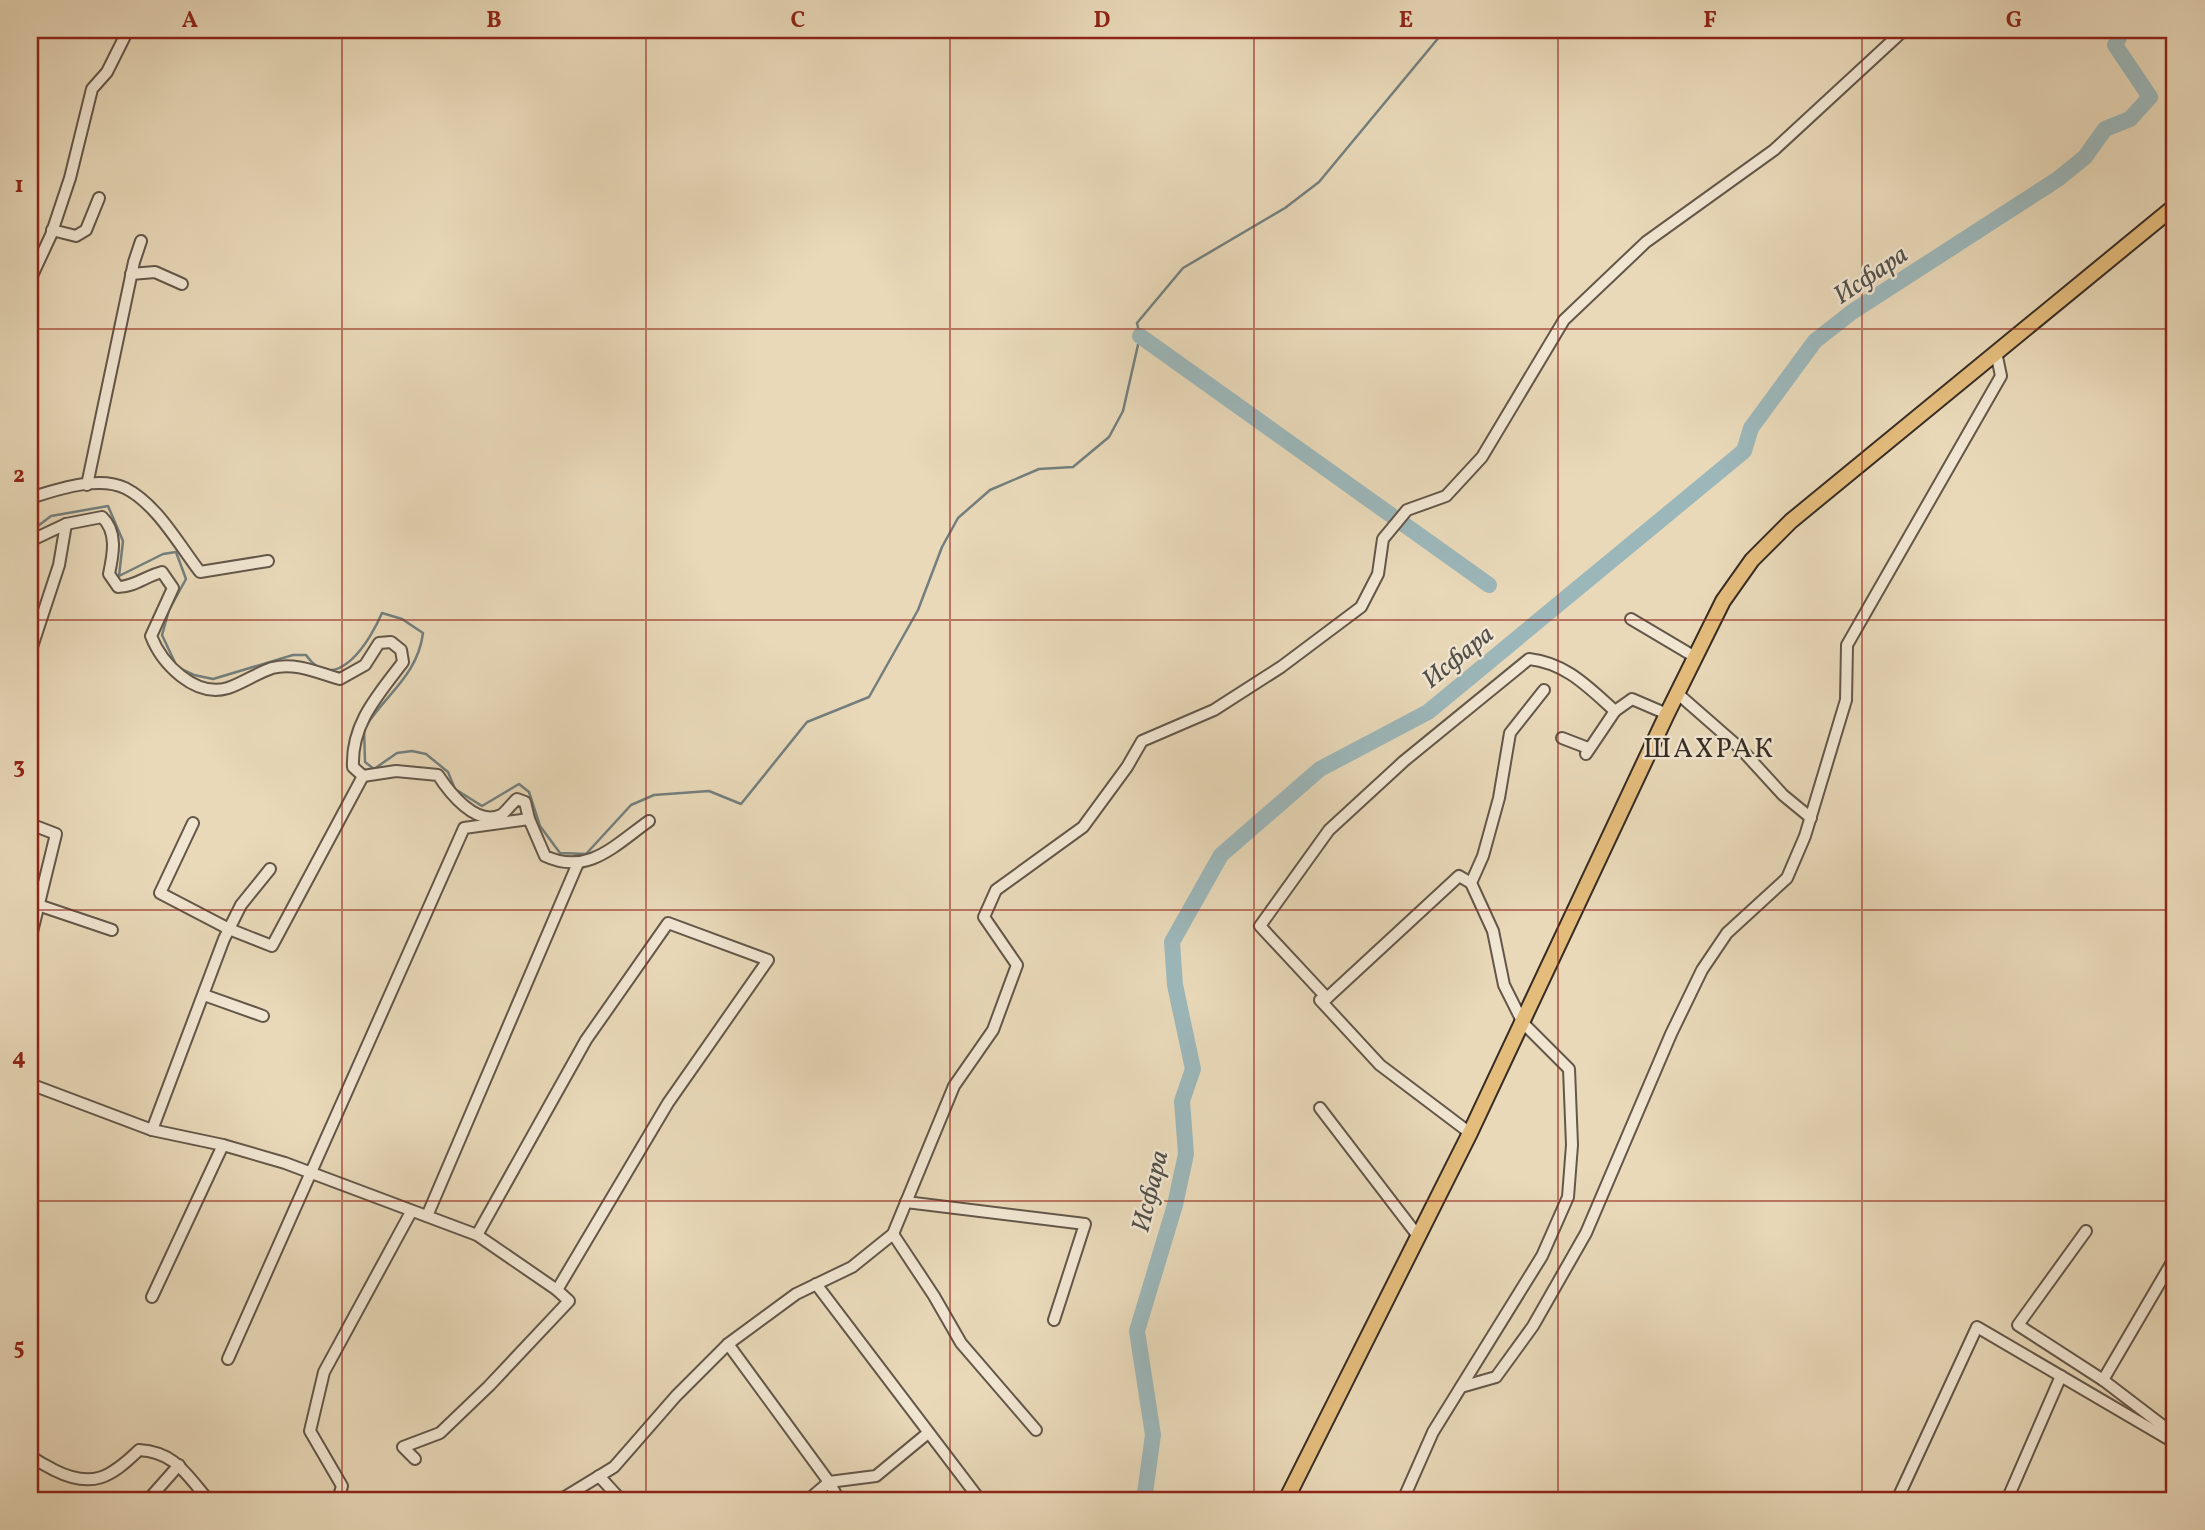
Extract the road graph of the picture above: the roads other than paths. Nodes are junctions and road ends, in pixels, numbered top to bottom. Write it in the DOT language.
graph roads {
  1 [pos="128,30"];
  2 [pos="1904,30"];
  3 [pos="99,198"];
  4 [pos="2175,206"];
  5 [pos="52,230"];
  6 [pos="141,241"];
  7 [pos="131,274"];
  8 [pos="30,279"];
  9 [pos="182,284"];
  10 [pos="1996,352"];
  11 [pos="87,485"];
  12 [pos="30,498"];
  13 [pos="66,524"];
  14 [pos="30,541"];
  15 [pos="268,561"];
  16 [pos="1631,619"];
  17 [pos="30,653"];
  18 [pos="1695,657"];
  19 [pos="1544,690"];
  20 [pos="1677,693"];
  21 [pos="1615,711"];
  22 [pos="1667,714"];
  23 [pos="1562,738"];
  24 [pos="363,776"];
  25 [pos="1811,818"];
  26 [pos="528,819"];
  27 [pos="649,821"];
  28 [pos="193,823"];
  29 [pos="30,824"];
  30 [pos="578,863"];
  31 [pos="270,869"];
  32 [pos="1471,883"];
  33 [pos="35,909"];
  34 [pos="229,929"];
  35 [pos="112,930"];
  36 [pos="30,940"];
  37 [pos="204,995"];
  38 [pos="1327,998"];
  39 [pos="262,1016"];
  40 [pos="1523,1023"];
  41 [pos="30,1084"];
  42 [pos="1320,1108"];
  43 [pos="152,1130"];
  44 [pos="1470,1133"];
  45 [pos="223,1145"];
  46 [pos="312,1175"];
  47 [pos="906,1202"];
  48 [pos="411,1212"];
  49 [pos="427,1216"];
  50 [pos="2086,1231"];
  51 [pos="893,1234"];
  52 [pos="477,1235"];
  53 [pos="1418,1236"];
  54 [pos="2175,1257"];
  55 [pos="816,1284"];
  56 [pos="558,1290"];
  57 [pos="152,1297"];
  58 [pos="1054,1320"];
  59 [pos="728,1344"];
  60 [pos="228,1359"];
  61 [pos="2061,1376"];
  62 [pos="2103,1380"];
  63 [pos="1461,1387"];
  64 [pos="1036,1430"];
  65 [pos="929,1433"];
  66 [pos="2175,1435"];
  67 [pos="2175,1443"];
  68 [pos="30,1455"];
  69 [pos="415,1459"];
  70 [pos="179,1465"];
  71 [pos="599,1476"];
  72 [pos="829,1482"];
  73 [pos="148,1500"];
  74 [pos="204,1500"];
  75 [pos="338,1500"];
  76 [pos="560,1500"];
  77 [pos="621,1500"];
  78 [pos="807,1500"];
  79 [pos="839,1500"];
  80 [pos="980,1500"];
  81 [pos="1286,1500"];
  82 [pos="1403,1500"];
  83 [pos="1897,1500"];
  84 [pos="2007,1500"];
  1 -- 5 [label="street"];
  2 -- 47 [label="street"];
  3 -- 5 [label="street"];
  4 -- 10 [label="main road"];
  5 -- 8 [label="street"];
  6 -- 7 [label="street"];
  7 -- 9 [label="street"];
  7 -- 11 [label="street"];
  10 -- 18 [label="main road"];
  10 -- 25 [label="street"];
  11 -- 12 [label="street"];
  11 -- 15 [label="street"];
  13 -- 14 [label="street"];
  13 -- 17 [label="street"];
  13 -- 24 [label="street"];
  16 -- 18 [label="street"];
  18 -- 20 [label="main road"];
  19 -- 32 [label="street"];
  20 -- 22 [label="main road"];
  20 -- 25 [label="street"];
  21 -- 22 [label="street"];
  21 -- 23 [label="street"];
  21 -- 38 [label="street"];
  22 -- 40 [label="main road"];
  24 -- 26 [label="street"];
  24 -- 34 [label="street"];
  25 -- 63 [label="street"];
  26 -- 30 [label="street"];
  26 -- 46 [label="street"];
  27 -- 30 [label="street"];
  28 -- 34 [label="street"];
  29 -- 33 [label="street"];
  30 -- 49 [label="street"];
  31 -- 34 [label="street"];
  32 -- 38 [label="street"];
  32 -- 40 [label="street"];
  33 -- 35 [label="street"];
  33 -- 36 [label="street"];
  34 -- 37 [label="street"];
  37 -- 39 [label="street"];
  37 -- 43 [label="street"];
  38 -- 44 [label="street"];
  40 -- 44 [label="main road"];
  40 -- 63 [label="street"];
  41 -- 43 [label="street"];
  42 -- 53 [label="street"];
  43 -- 45 [label="street"];
  44 -- 53 [label="main road"];
  45 -- 46 [label="street"];
  45 -- 57 [label="street"];
  46 -- 48 [label="street"];
  46 -- 60 [label="street"];
  47 -- 51 [label="street"];
  47 -- 58 [label="street"];
  48 -- 49 [label="street"];
  48 -- 75 [label="street"];
  49 -- 52 [label="street"];
  50 -- 62 [label="street"];
  51 -- 55 [label="street"];
  51 -- 64 [label="street"];
  52 -- 56 [label="street"];
  52 -- 56 [label="street"];
  53 -- 81 [label="main road"];
  54 -- 62 [label="street"];
  55 -- 59 [label="street"];
  55 -- 65 [label="street"];
  56 -- 69 [label="street"];
  59 -- 71 [label="street"];
  59 -- 72 [label="street"];
  61 -- 67 [label="street"];
  61 -- 83 [label="street"];
  61 -- 84 [label="street"];
  62 -- 66 [label="street"];
  63 -- 82 [label="street"];
  65 -- 72 [label="street"];
  65 -- 80 [label="street"];
  68 -- 70 [label="street"];
  70 -- 73 [label="street"];
  70 -- 74 [label="street"];
  71 -- 76 [label="street"];
  71 -- 77 [label="street"];
  72 -- 78 [label="street"];
  72 -- 79 [label="street"];
}
